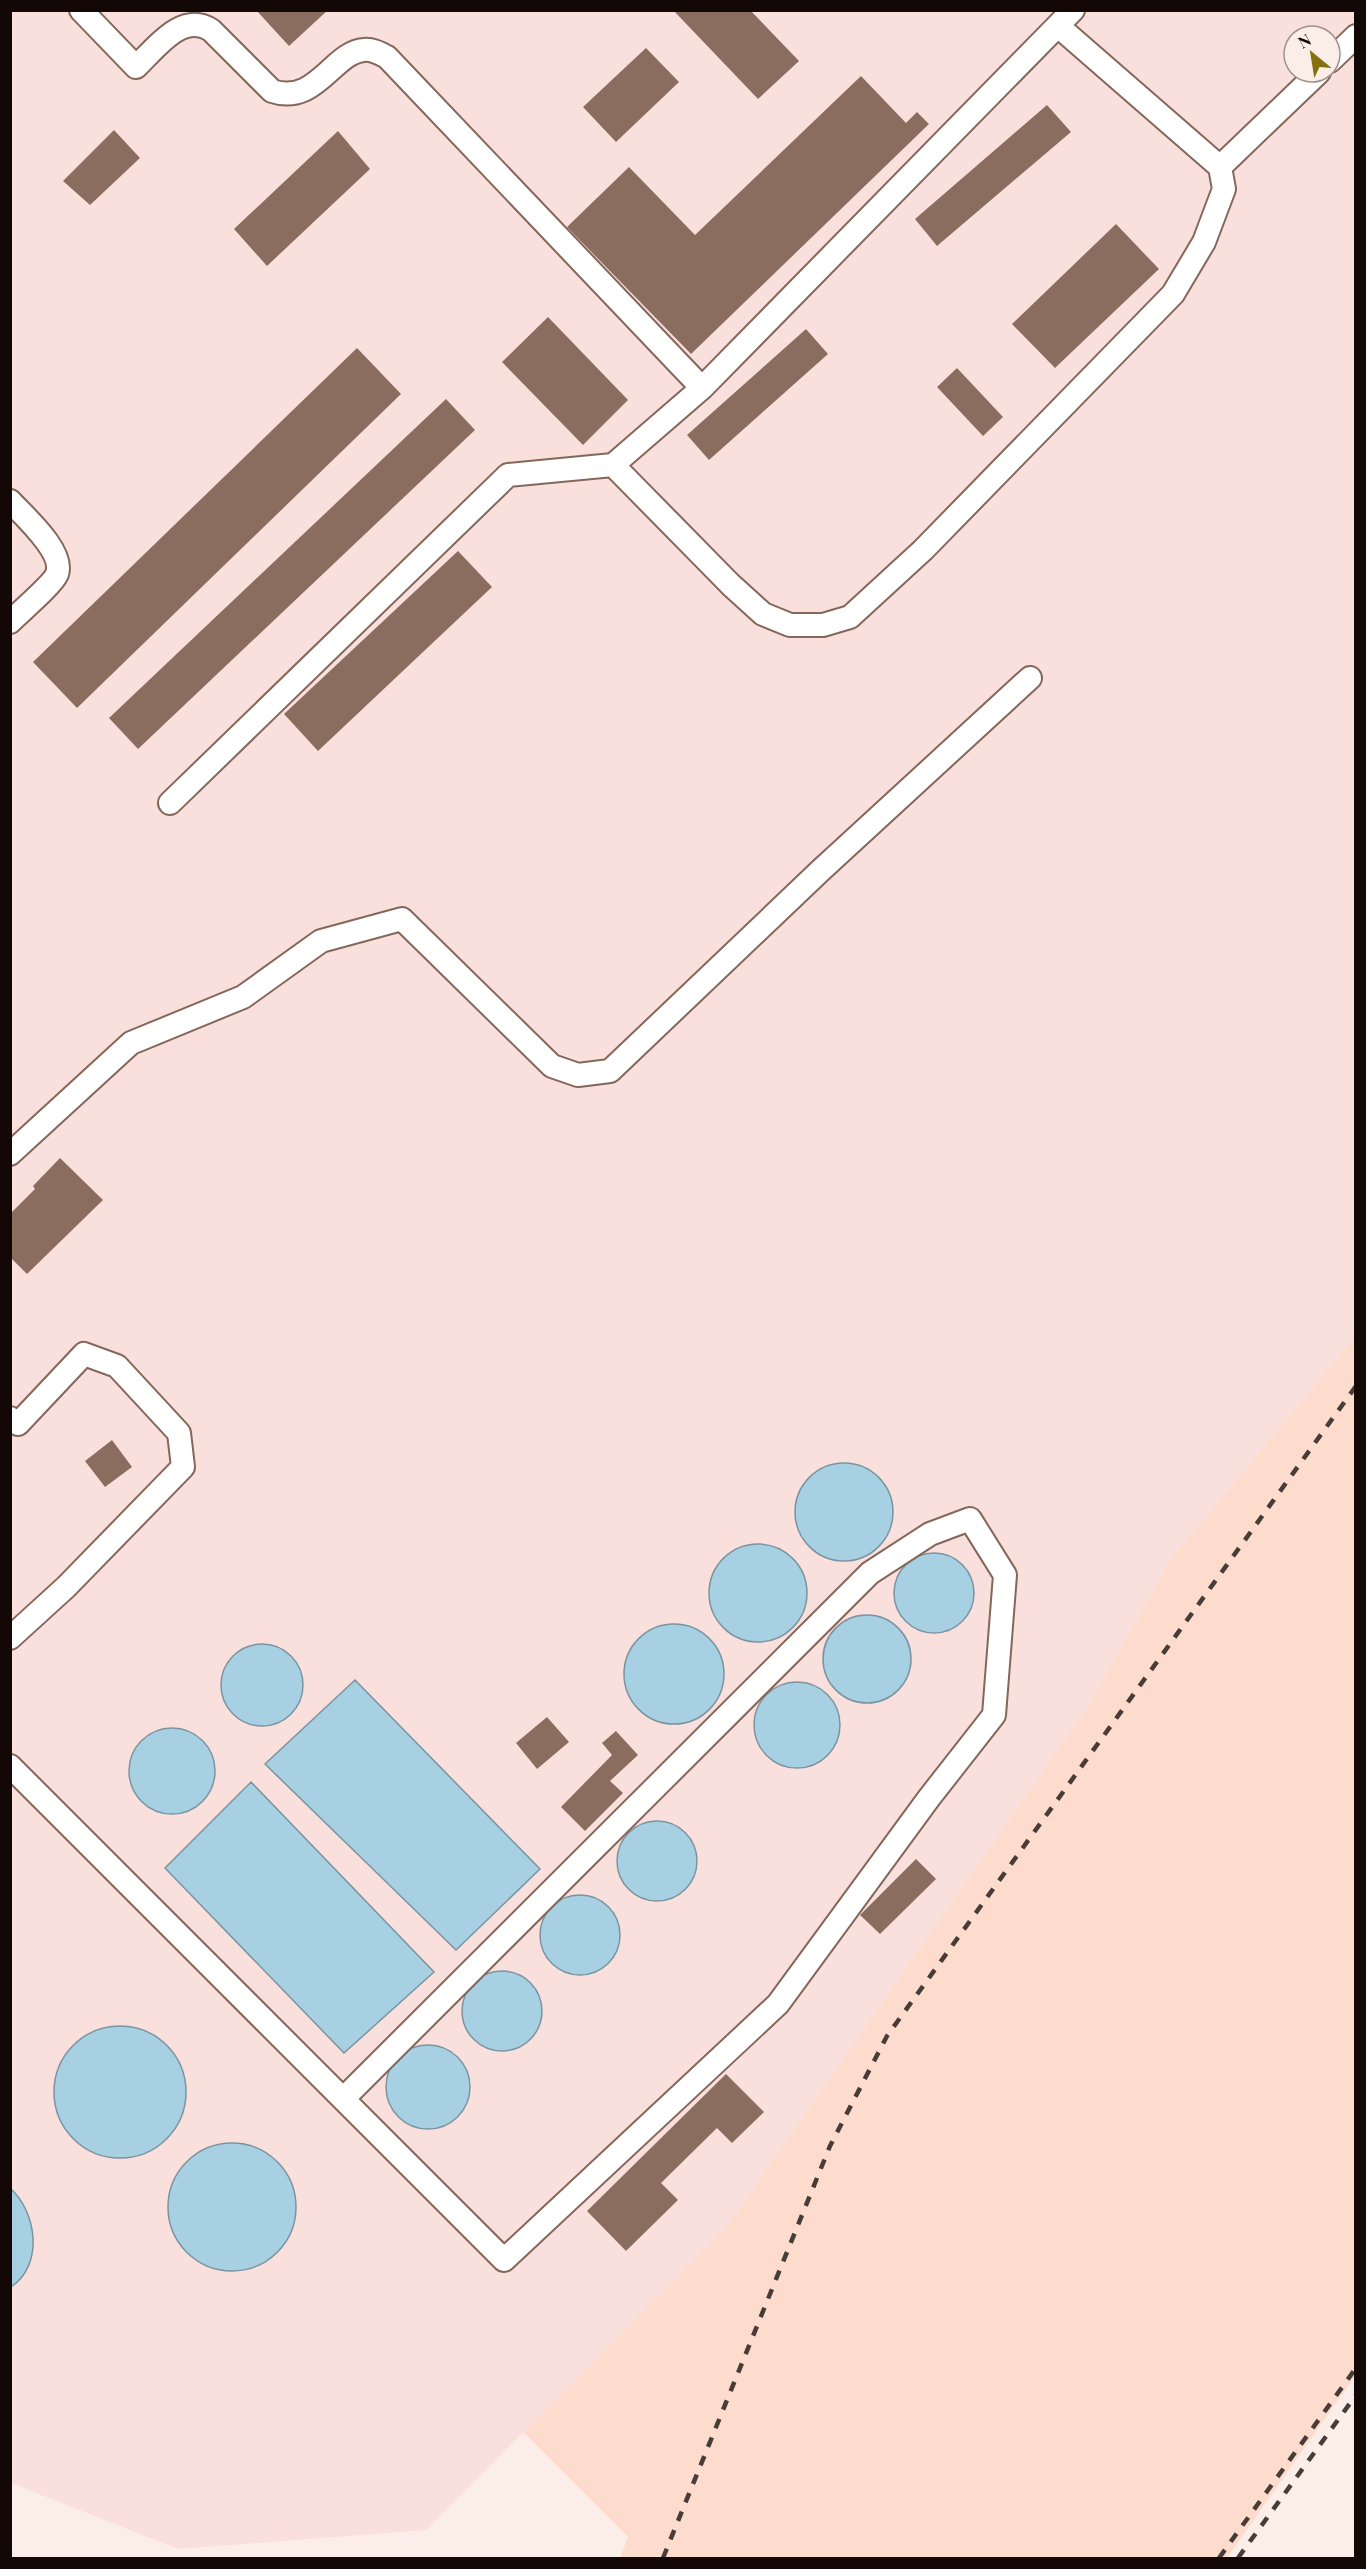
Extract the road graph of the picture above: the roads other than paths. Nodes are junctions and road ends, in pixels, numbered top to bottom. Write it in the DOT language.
graph roads {
  1 [pos="81,10"];
  2 [pos="1065,18"];
  3 [pos="1356,36"];
  4 [pos="1342,49"];
  5 [pos="1306,84"];
  6 [pos="1220,167"];
  7 [pos="702,388"];
  8 [pos="613,465"];
  9 [pos="10,501"];
  10 [pos="10,622"];
  11 [pos="1030,678"];
  12 [pos="170,803"];
  13 [pos="10,1154"];
  14 [pos="10,1418"];
  15 [pos="10,1638"];
  16 [pos="10,1766"];
  17 [pos="343,2099"];
  1 -- 7 [label="lane"];
  2 -- 6 [label="lane"];
  2 -- 7 [label="lane"];
  3 -- 4 [label="lane"];
  5 -- 6 [label="lane"];
  6 -- 8 [label="lane"];
  7 -- 8 [label="lane"];
  8 -- 12 [label="lane"];
  9 -- 10 [label="lane"];
  11 -- 13 [label="lane"];
  14 -- 15 [label="lane"];
  16 -- 17 [label="lane"];
  17 -- 17 [label="lane"];
}
